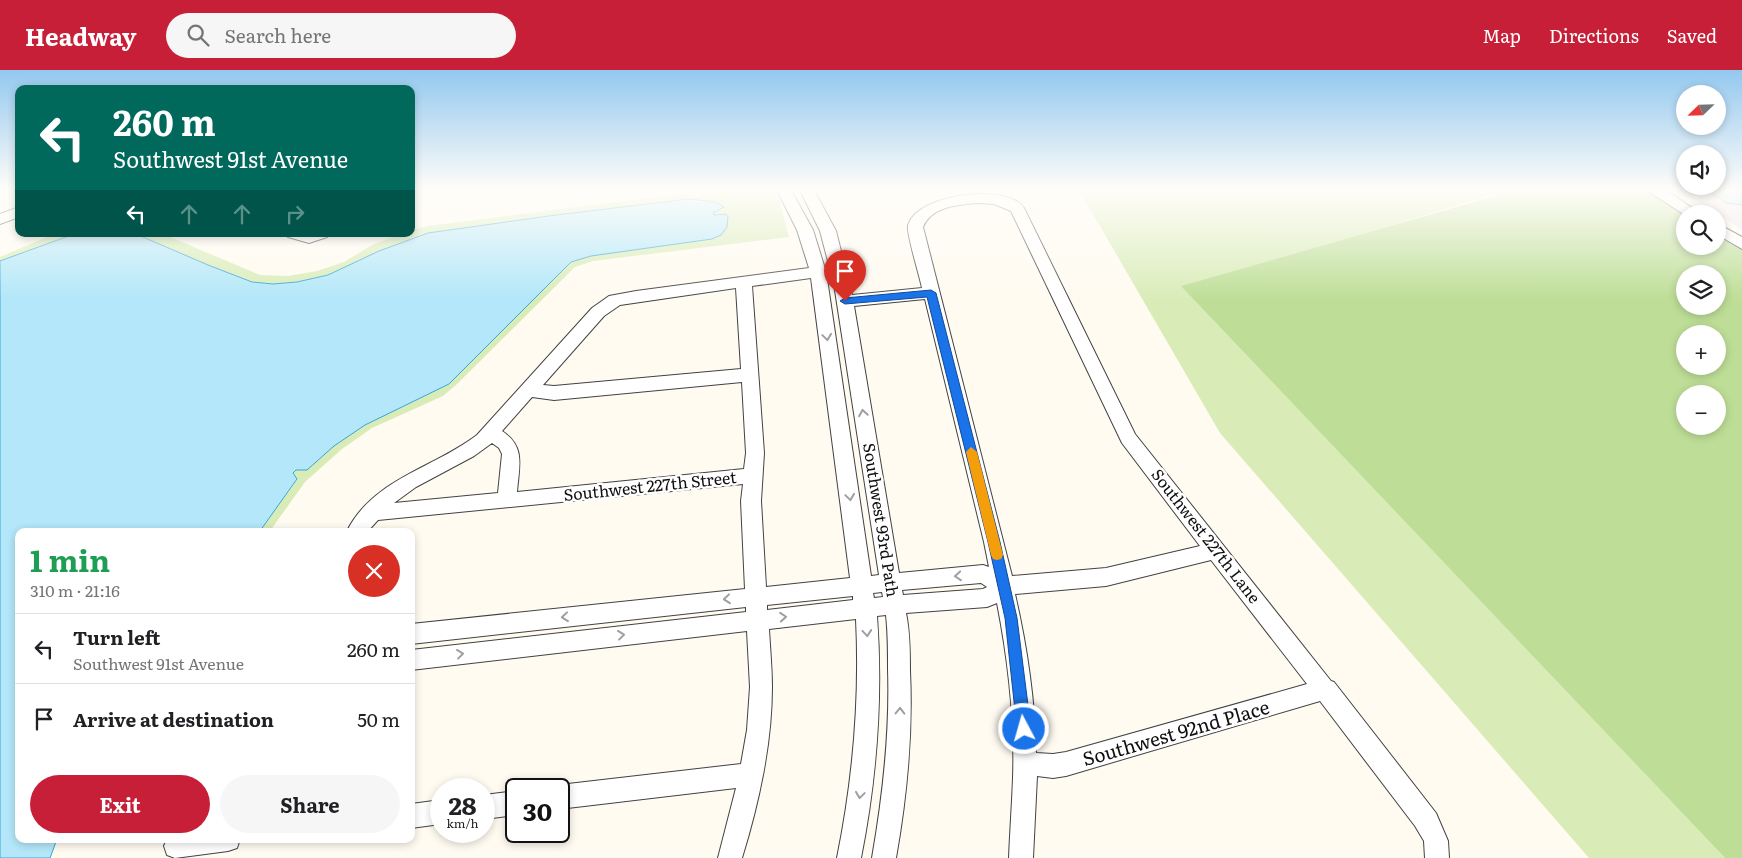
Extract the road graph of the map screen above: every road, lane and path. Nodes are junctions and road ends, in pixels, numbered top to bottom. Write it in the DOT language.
graph roads {
  1 [pos="803,227"];
  2 [pos="825,227"];
  3 [pos="916,227"];
  4 [pos="1027,227"];
  5 [pos="1726,234"];
  6 [pos="1742,244"];
  7 [pos="818,272"];
  8 [pos="744,281"];
  9 [pos="931,293"];
  10 [pos="845,301"];
  11 [pos="750,375"];
  12 [pos="528,390"];
  13 [pos="490,432"];
  14 [pos="752,476"];
  15 [pos="507,500"];
  16 [pos="372,512"];
  17 [pos="359,528"];
  18 [pos="1216,550"];
  19 [pos="891,582"];
  20 [pos="862,585"];
  21 [pos="1004,586"];
  22 [pos="757,596"];
  23 [pos="895,605"];
  24 [pos="865,609"];
  25 [pos="758,620"];
  26 [pos="415,634"];
  27 [pos="415,660"];
  28 [pos="1326,689"];
  29 [pos="1025,764"];
  30 [pos="751,775"];
  31 [pos="570,796"];
  32 [pos="430,813"];
  33 [pos="415,815"];
  34 [pos="205,843"];
  35 [pos="176,848"];
  36 [pos="1438,853"];
  37 [pos="730,858"];
  38 [pos="849,858"];
  39 [pos="884,858"];
  40 [pos="1021,858"];
  1 -- 7 [label="street, Southwest 93rd Path"];
  2 -- 10 [label="street, Southwest 93rd Path"];
  3 -- 9 [label="street, Southwest 227th Lane"];
  4 -- 18 [label="street, Southwest 227th Lane"];
  5 -- 6 [label="street"];
  7 -- 8 [label="street"];
  7 -- 20 [label="street, Southwest 93rd Path, one-way"];
  8 -- 11 [label="street, Southwest 227th Street"];
  8 -- 12 [label="street"];
  9 -- 10 [label="street"];
  9 -- 21 [label="street"];
  19 -- 10 [label="street, Southwest 93rd Path, one-way"];
  11 -- 12 [label="street"];
  11 -- 14 [label="street, Southwest 227th Street"];
  12 -- 13 [label="street"];
  13 -- 15 [label="street"];
  13 -- 16 [label="street"];
  14 -- 15 [label="street, Southwest 227th Street"];
  14 -- 22 [label="street"];
  15 -- 16 [label="street, Southwest 227th Street"];
  16 -- 17 [label="street"];
  18 -- 21 [label="street"];
  18 -- 28 [label="street, Southwest 227th Lane"];
  19 -- 20 [label="street"];
  21 -- 19 [label="street, one-way"];
  19 -- 23 [label="street, Southwest 93rd Path"];
  20 -- 22 [label="street"];
  20 -- 24 [label="street, Southwest 93rd Path"];
  21 -- 23 [label="street"];
  21 -- 29 [label="street"];
  22 -- 25 [label="street"];
  22 -- 26 [label="street, one-way"];
  23 -- 24 [label="street"];
  39 -- 23 [label="street, Southwest 93rd Path, one-way"];
  25 -- 24 [label="street, one-way"];
  24 -- 38 [label="street, Southwest 93rd Path, one-way"];
  27 -- 25 [label="street, one-way"];
  25 -- 30 [label="street"];
  28 -- 29 [label="street, Southwest 92nd Place"];
  28 -- 36 [label="street, Southwest 227th Lane"];
  29 -- 40 [label="street"];
  30 -- 31 [label="street"];
  30 -- 37 [label="street"];
  32 -- 33 [label="street"];
  34 -- 35 [label="street"];
}
